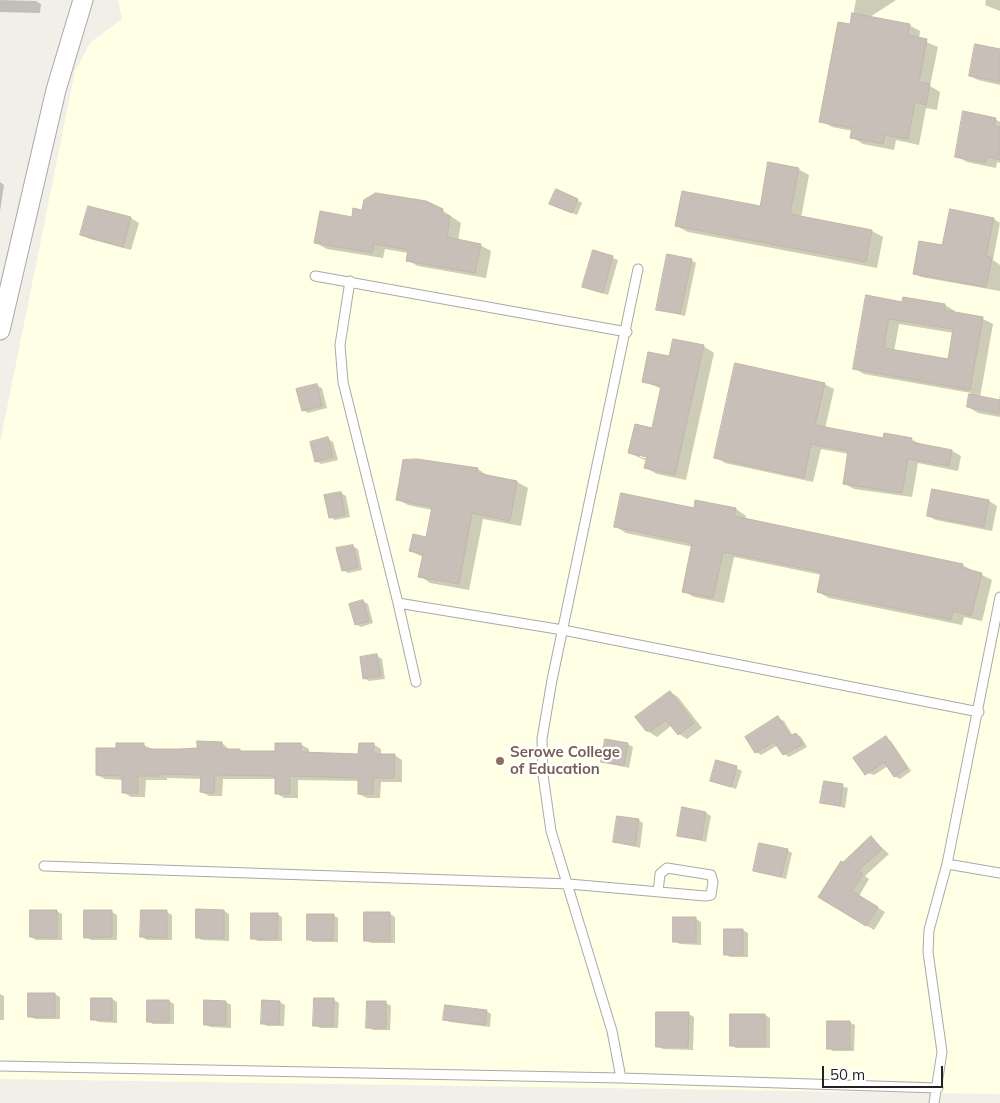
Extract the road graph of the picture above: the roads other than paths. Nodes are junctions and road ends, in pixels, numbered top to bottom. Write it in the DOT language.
graph roads {
  1 [pos="83,0"];
  2 [pos="638,269"];
  3 [pos="315,276"];
  4 [pos="350,281"];
  5 [pos="0,330"];
  6 [pos="627,332"];
  7 [pos="1000,597"];
  8 [pos="398,603"];
  9 [pos="563,630"];
  10 [pos="990,650"];
  11 [pos="1000,652"];
  12 [pos="416,682"];
  13 [pos="979,712"];
  14 [pos="947,864"];
  15 [pos="44,866"];
  16 [pos="1000,873"];
  17 [pos="569,884"];
  18 [pos="658,892"];
  19 [pos="0,1066"];
  20 [pos="621,1078"];
  21 [pos="938,1088"];
  22 [pos="934,1103"];
  1 -- 5 [label="street"];
  2 -- 6 [label="lane"];
  3 -- 4 [label="lane"];
  4 -- 6 [label="lane"];
  4 -- 8 [label="lane"];
  6 -- 9 [label="lane"];
  7 -- 10 [label="lane"];
  8 -- 9 [label="lane"];
  8 -- 12 [label="lane"];
  9 -- 13 [label="lane"];
  9 -- 17 [label="lane"];
  10 -- 11 [label="lane"];
  10 -- 13 [label="lane"];
  13 -- 14 [label="lane"];
  14 -- 16 [label="lane"];
  14 -- 21 [label="lane"];
  15 -- 17 [label="lane"];
  17 -- 18 [label="lane"];
  17 -- 20 [label="lane"];
  18 -- 18 [label="lane"];
  19 -- 20 [label="lane"];
  20 -- 21 [label="lane"];
  21 -- 22 [label="lane"];
}
